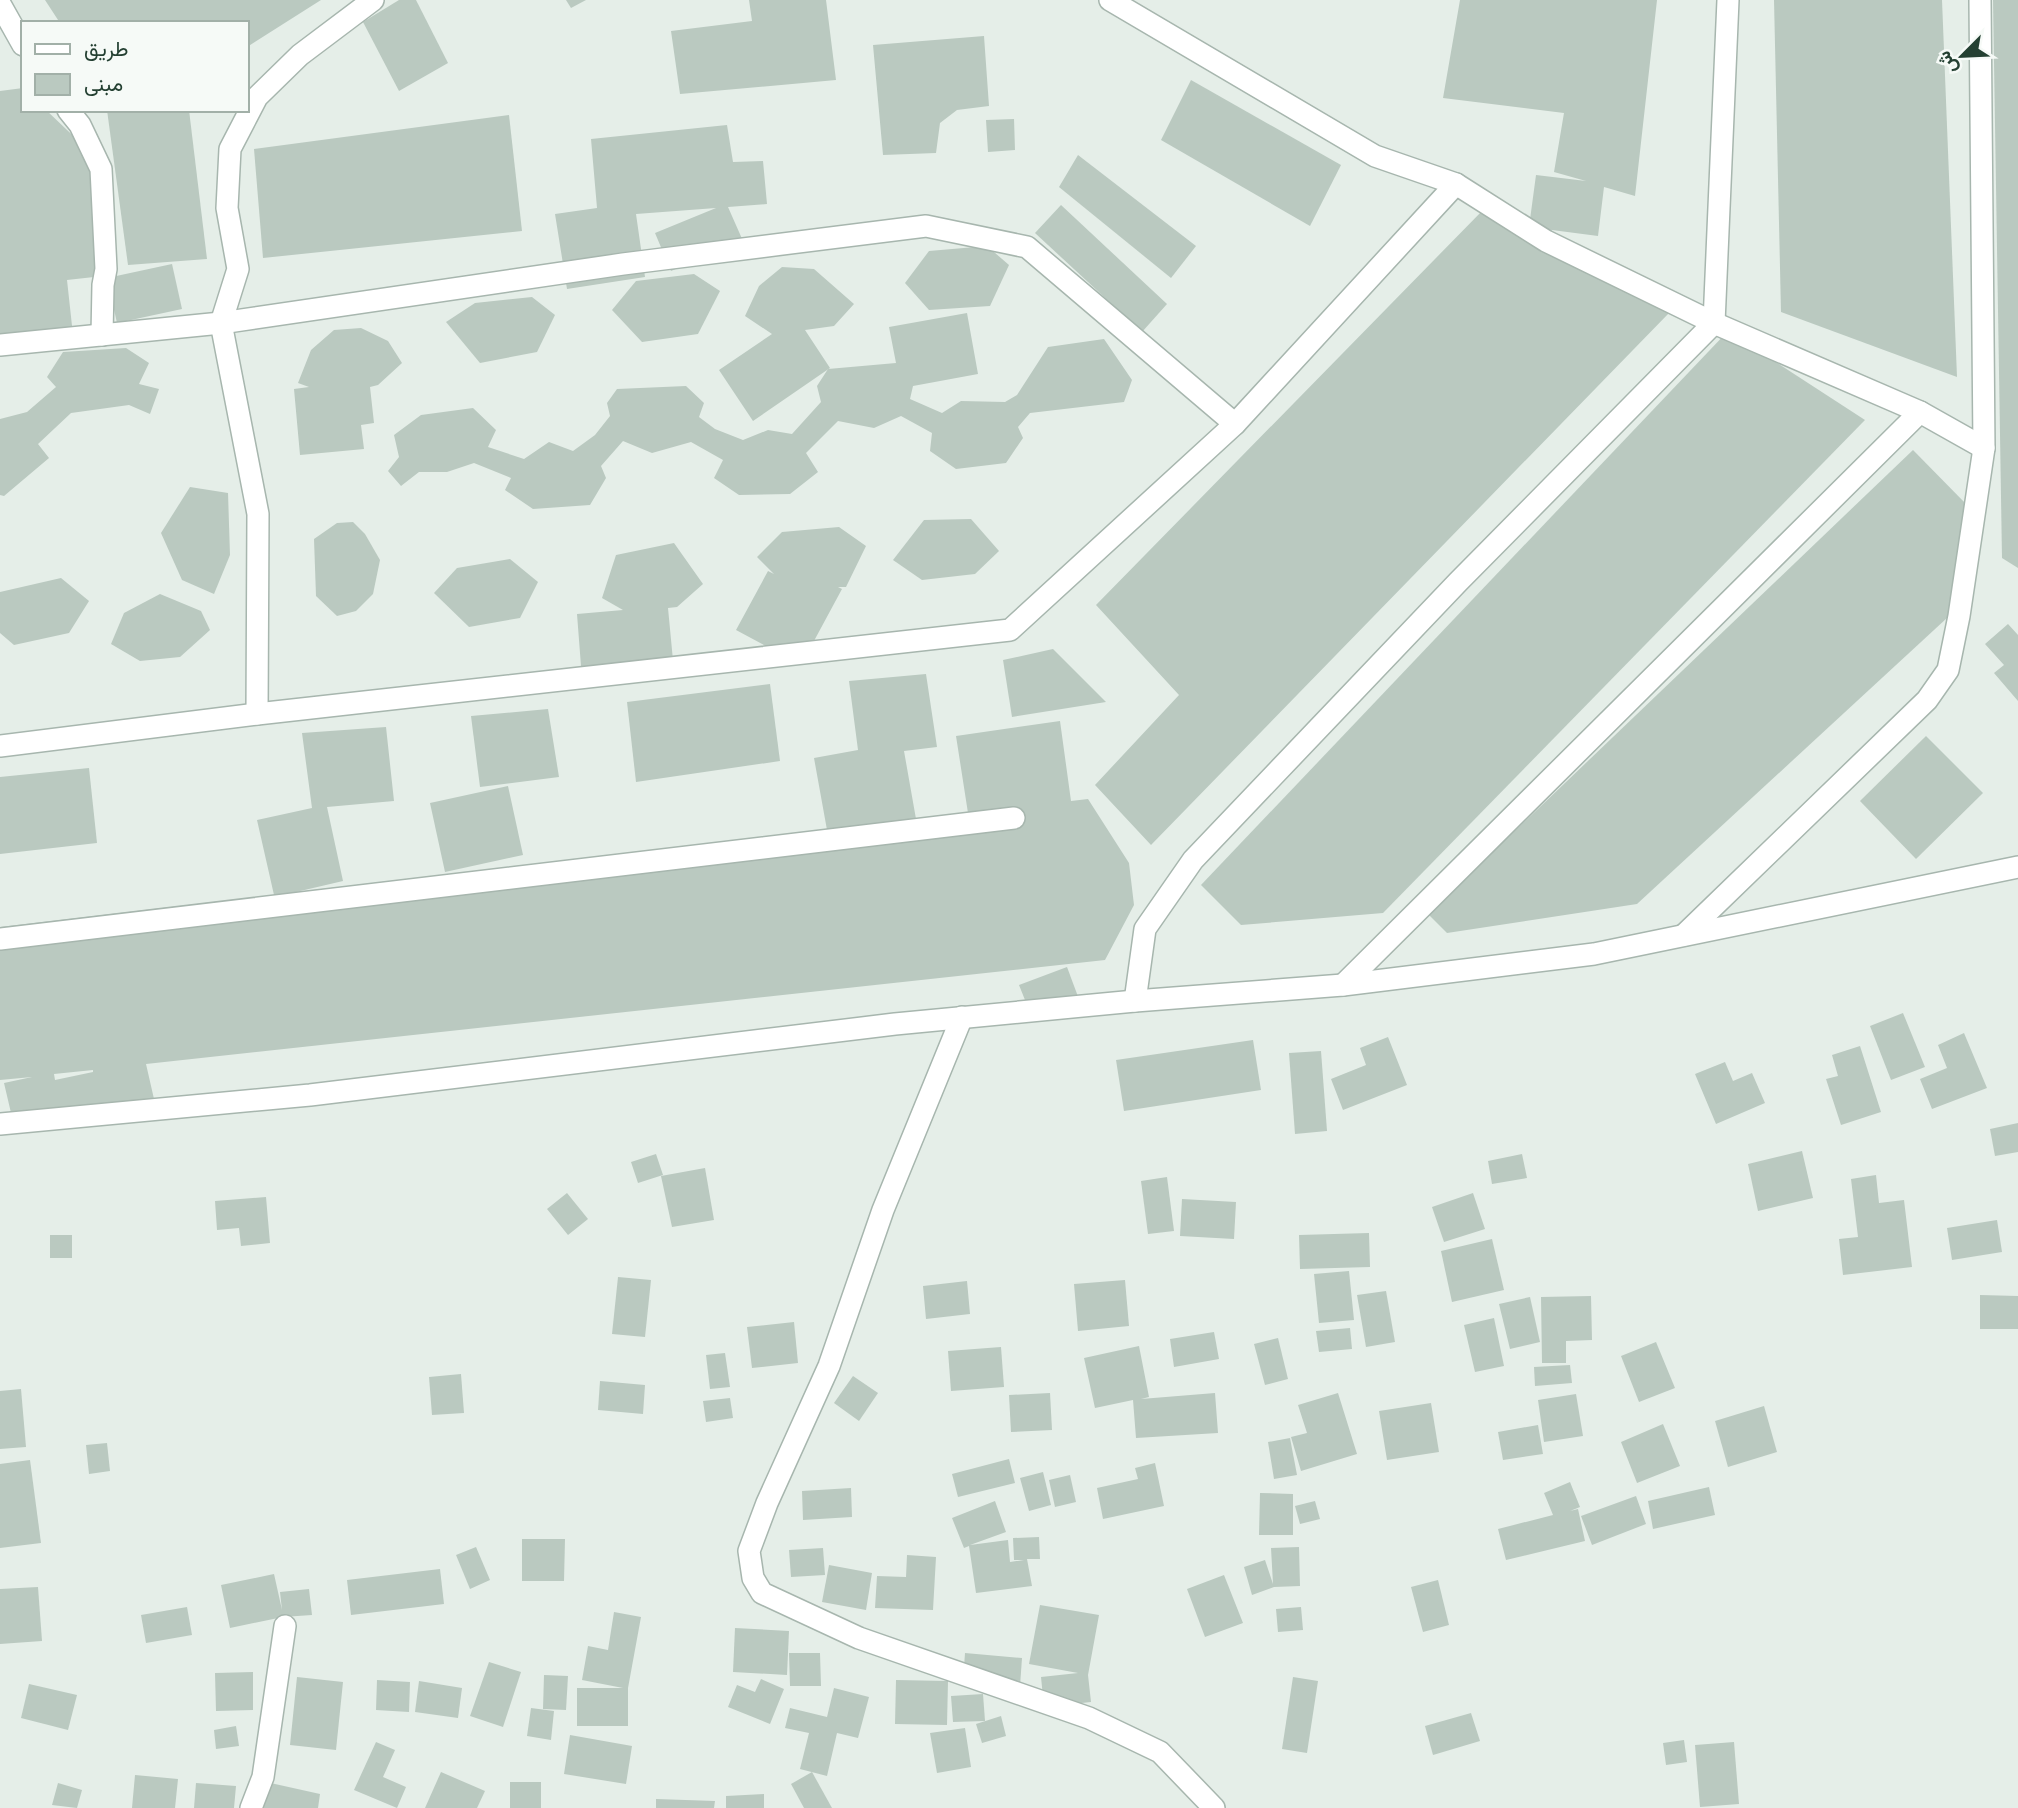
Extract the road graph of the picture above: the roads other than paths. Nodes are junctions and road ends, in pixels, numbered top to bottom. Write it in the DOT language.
graph roads {
  1 [pos="373,0"];
  2 [pos="1110,0"];
  3 [pos="1728,0"];
  4 [pos="1980,0"];
  5 [pos="0,4"];
  6 [pos="21,41"];
  7 [pos="70,112"];
  8 [pos="1456,184"];
  9 [pos="221,323"];
  10 [pos="1714,323"];
  11 [pos="102,335"];
  12 [pos="0,345"];
  13 [pos="1920,412"];
  14 [pos="1235,424"];
  15 [pos="1984,448"];
  16 [pos="257,714"];
  17 [pos="0,746"];
  18 [pos="1014,818"];
  19 [pos="2018,867"];
  20 [pos="1683,935"];
  21 [pos="0,939"];
  22 [pos="1343,985"];
  23 [pos="1135,1001"];
  24 [pos="962,1017"];
  25 [pos="0,1124"];
  26 [pos="285,1626"];
  27 [pos="251,1808"];
  28 [pos="1214,1808"];
  1 -- 9 [label="street"];
  2 -- 8 [label="street"];
  3 -- 10 [label="street"];
  4 -- 15 [label="street"];
  5 -- 6 [label="street"];
  7 -- 11 [label="street"];
  8 -- 10 [label="street"];
  8 -- 14 [label="street"];
  9 -- 11 [label="street"];
  9 -- 14 [label="street"];
  9 -- 16 [label="street"];
  10 -- 13 [label="street"];
  10 -- 23 [label="street"];
  11 -- 12 [label="street"];
  13 -- 15 [label="street"];
  13 -- 22 [label="street"];
  14 -- 16 [label="street"];
  15 -- 20 [label="street"];
  16 -- 17 [label="street"];
  18 -- 21 [label="street"];
  19 -- 20 [label="street"];
  20 -- 22 [label="street"];
  22 -- 23 [label="street"];
  23 -- 24 [label="street"];
  24 -- 25 [label="street"];
  24 -- 28 [label="street"];
  26 -- 27 [label="street"];
}
